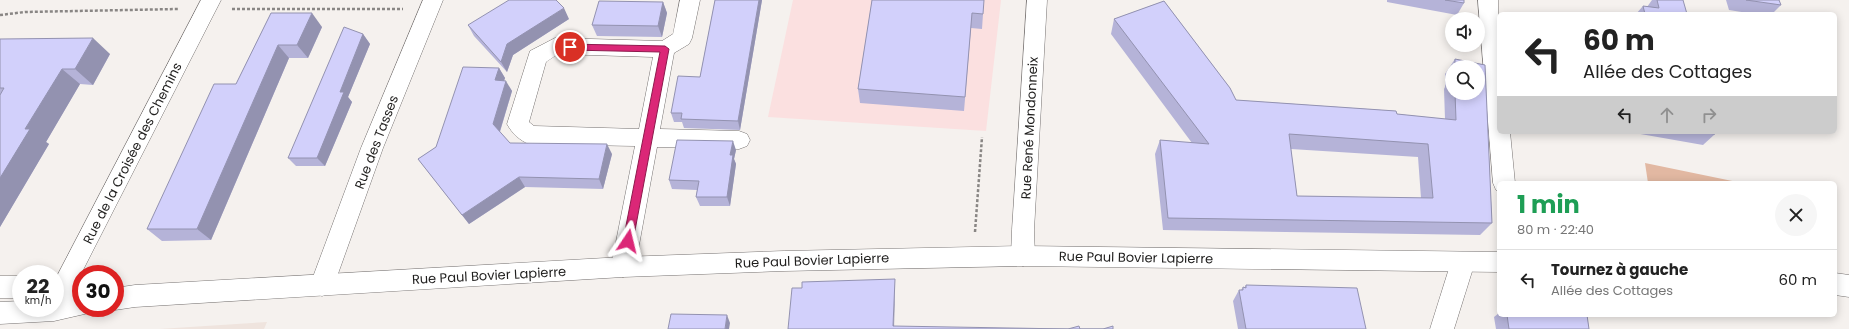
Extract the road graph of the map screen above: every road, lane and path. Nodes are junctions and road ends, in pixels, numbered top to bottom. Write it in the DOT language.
graph roads {
  1 [pos="690,0"];
  2 [pos="1037,0"];
  3 [pos="1488,0"];
  4 [pos="208,4"];
  5 [pos="431,5"];
  6 [pos="0,14"];
  7 [pos="665,49"];
  8 [pos="1497,108"];
  9 [pos="1499,134"];
  10 [pos="982,137"];
  11 [pos="648,138"];
  12 [pos="739,140"];
  13 [pos="1504,181"];
  14 [pos="1023,256"];
  15 [pos="974,257"];
  16 [pos="1464,262"];
  17 [pos="1497,262"];
  18 [pos="623,267"];
  19 [pos="1837,284"];
  20 [pos="322,285"];
  21 [pos="1849,286"];
  22 [pos="0,287"];
  23 [pos="12,287"];
  24 [pos="67,287"];
  25 [pos="124,297"];
  26 [pos="12,312"];
  27 [pos="0,313"];
  28 [pos="1442,329"];
  1 -- 7 [label="street"];
  2 -- 14 [label="street, Rue René Mondonneix"];
  3 -- 8 [label="street"];
  4 -- 5 [label="path"];
  4 -- 6 [label="path"];
  4 -- 24 [label="street, Rue de la Croisée des Chemins"];
  5 -- 20 [label="street, Rue des Tasses"];
  7 -- 11 [label="street"];
  7 -- 11 [label="street"];
  9 -- 13 [label="street"];
  10 -- 15 [label="path"];
  11 -- 12 [label="street"];
  11 -- 18 [label="street"];
  14 -- 15 [label="street, Rue Paul Bovier Lapierre"];
  14 -- 16 [label="street, Rue Paul Bovier Lapierre"];
  15 -- 18 [label="street, Rue Paul Bovier Lapierre"];
  16 -- 17 [label="street, Rue Paul Bovier Lapierre"];
  16 -- 28 [label="street"];
  18 -- 20 [label="street, Rue Paul Bovier Lapierre"];
  19 -- 21 [label="street"];
  20 -- 25 [label="street, Rue Paul Bovier Lapierre"];
  22 -- 23 [label="street"];
  26 -- 27 [label="street"];
}
